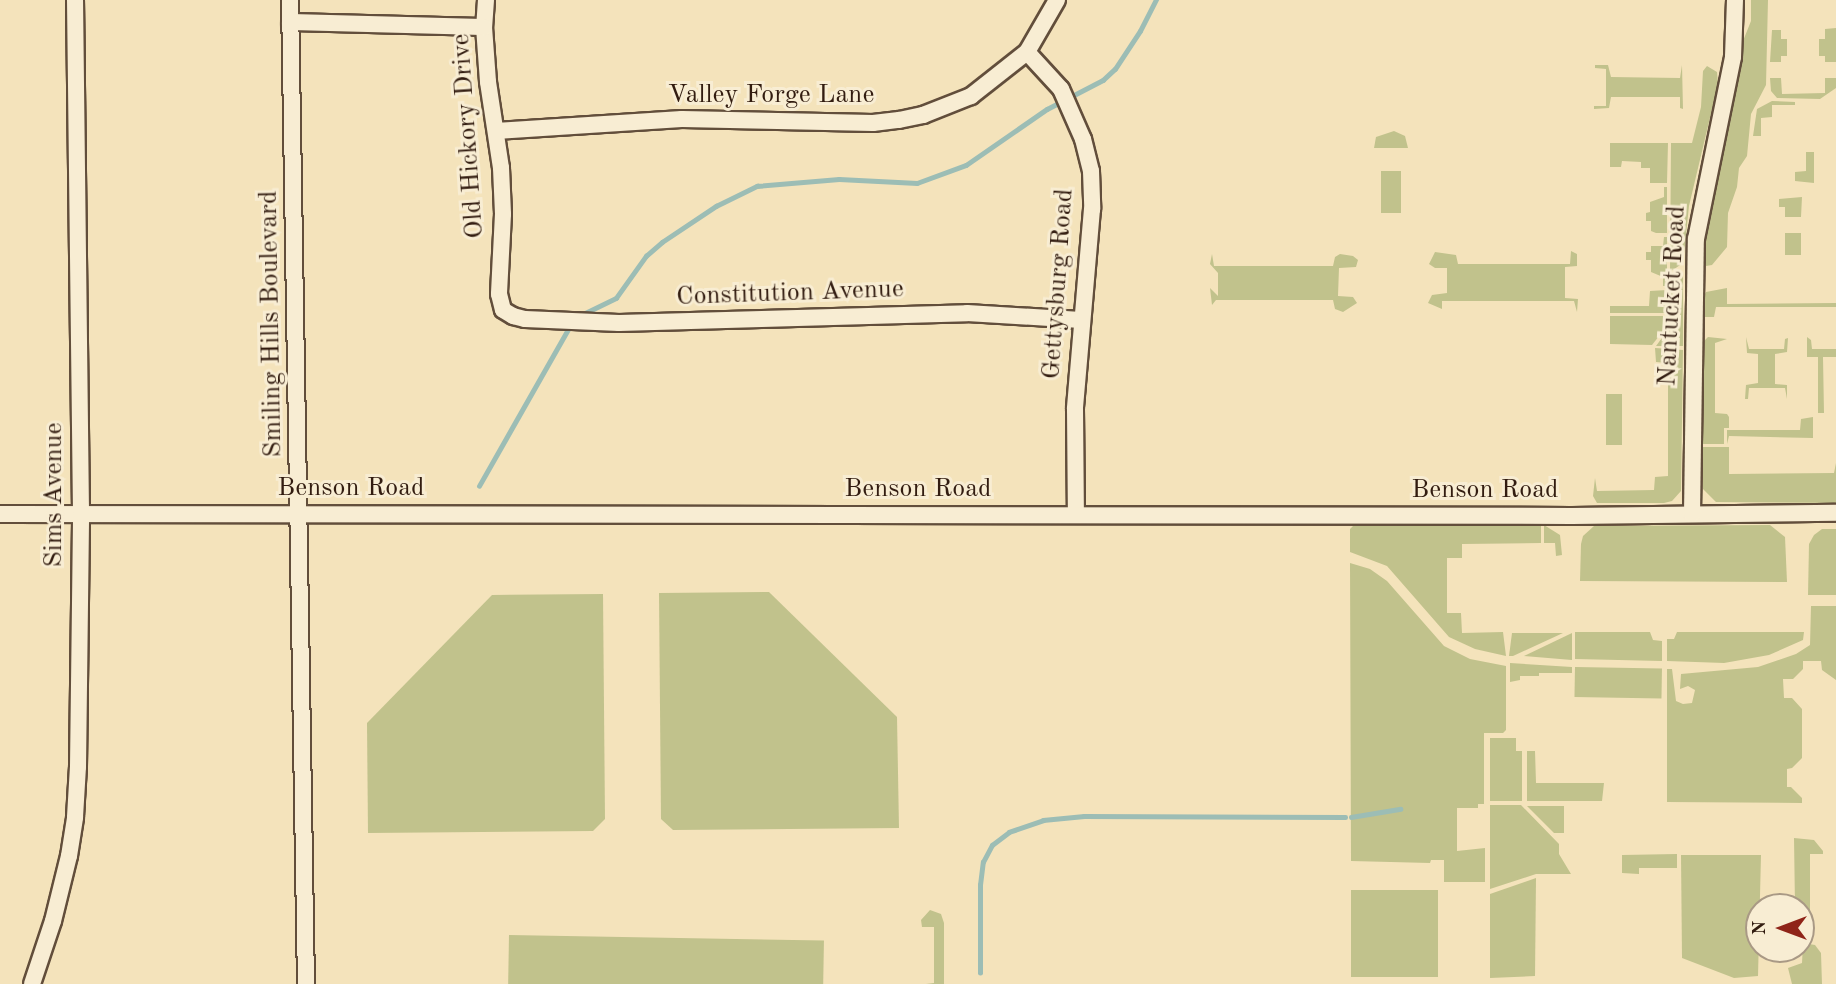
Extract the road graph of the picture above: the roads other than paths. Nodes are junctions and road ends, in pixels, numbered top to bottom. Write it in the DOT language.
graph roads {
  1 [pos="75,0"];
  2 [pos="290,0"];
  3 [pos="486,0"];
  4 [pos="1057,0"];
  5 [pos="1735,0"];
  6 [pos="290,22"];
  7 [pos="484,27"];
  8 [pos="1027,52"];
  9 [pos="496,131"];
  10 [pos="503,310"];
  11 [pos="1081,320"];
  12 [pos="81,512"];
  13 [pos="300,513"];
  14 [pos="1836,513"];
  15 [pos="0,514"];
  16 [pos="1692,514"];
  17 [pos="1076,515"];
  18 [pos="32,984"];
  19 [pos="306,984"];
  1 -- 12 [label="street, Sims Avenue"];
  2 -- 6 [label="street, Smiling Hills Boulevard"];
  3 -- 7 [label="street, Old Hickory Drive"];
  4 -- 8 [label="street"];
  5 -- 16 [label="street, Nantucket Road"];
  6 -- 7 [label="street"];
  6 -- 13 [label="street, Smiling Hills Boulevard"];
  7 -- 9 [label="street, Old Hickory Drive"];
  8 -- 9 [label="street, Valley Forge Lane"];
  8 -- 11 [label="street, Gettysburg Road"];
  9 -- 10 [label="street, Old Hickory Drive"];
  10 -- 11 [label="street, Constitution Avenue"];
  11 -- 17 [label="street, Gettysburg Road"];
  12 -- 13 [label="street, Benson Road"];
  12 -- 15 [label="street, Benson Road"];
  12 -- 18 [label="street, Sims Avenue"];
  13 -- 17 [label="street, Benson Road"];
  13 -- 19 [label="street, Smiling Hills Boulevard"];
  14 -- 16 [label="street, Benson Road"];
  16 -- 17 [label="street, Benson Road"];
}
